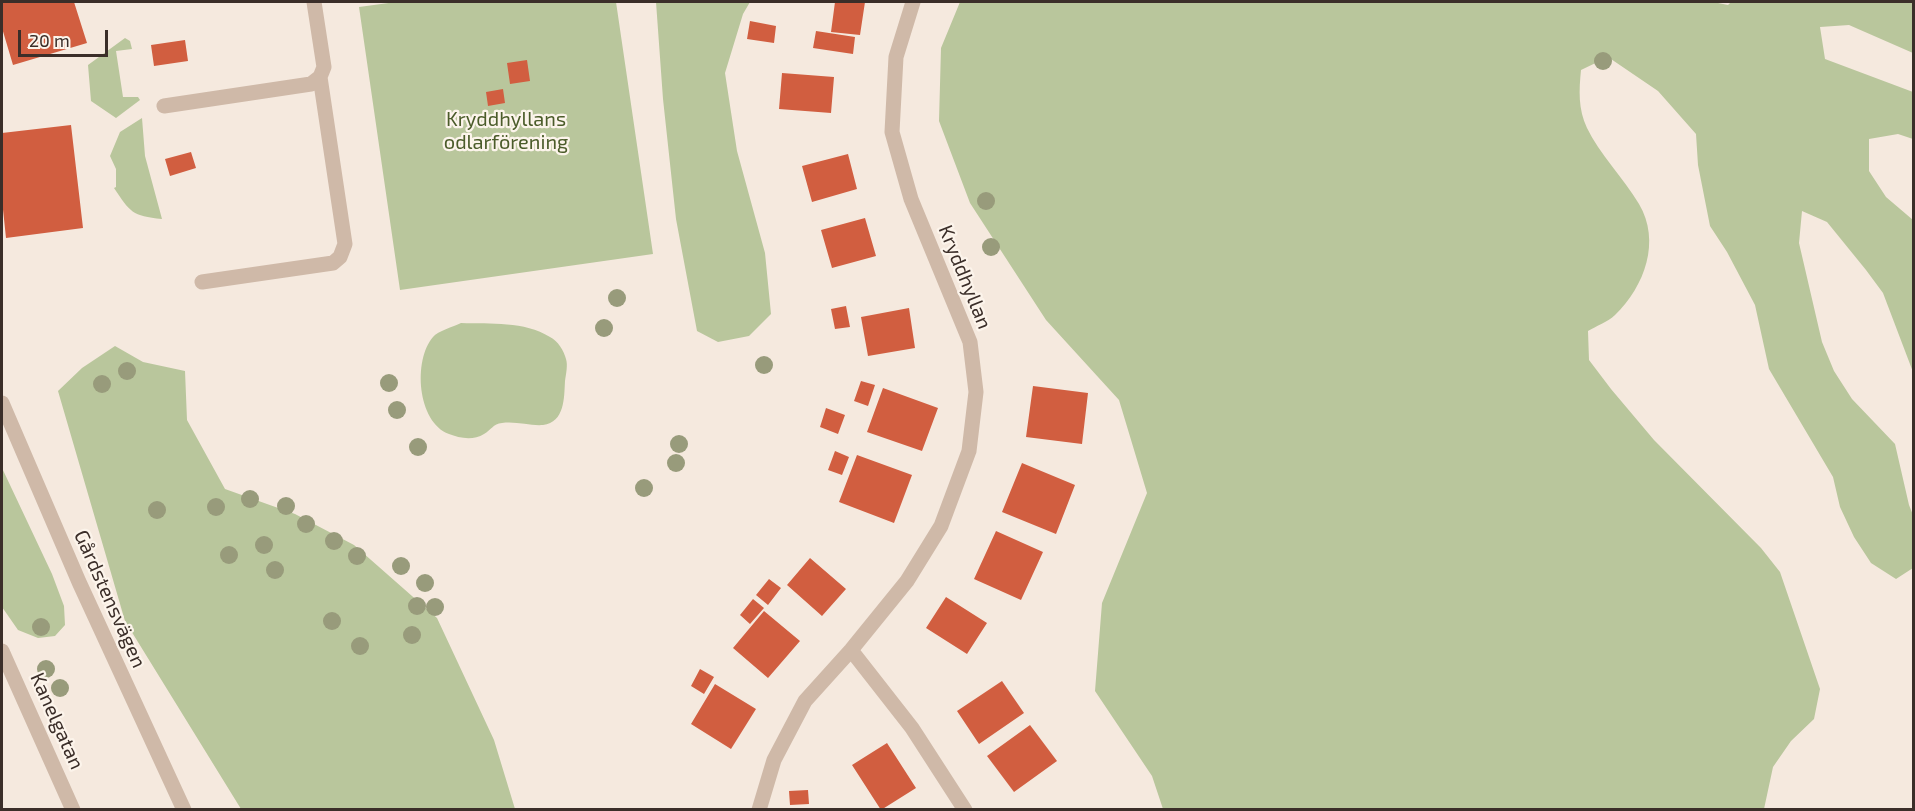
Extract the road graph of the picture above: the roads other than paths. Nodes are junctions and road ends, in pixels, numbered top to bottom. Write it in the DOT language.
graph roads {
  1 [pos="314,2"];
  2 [pos="914,2"];
  3 [pos="320,77"];
  4 [pos="164,106"];
  5 [pos="202,282"];
  6 [pos="2,403"];
  7 [pos="851,650"];
  8 [pos="2,651"];
  9 [pos="73,810"];
  10 [pos="184,810"];
  11 [pos="759,810"];
  12 [pos="965,810"];
  1 -- 3 [label="street"];
  2 -- 7 [label="street, Kryddhyllan"];
  3 -- 4 [label="street"];
  3 -- 5 [label="street"];
  6 -- 10 [label="street, Gårdstensvägen"];
  7 -- 11 [label="street, Kryddhyllan"];
  7 -- 12 [label="street"];
  8 -- 9 [label="street, Kanelgatan"];
}
